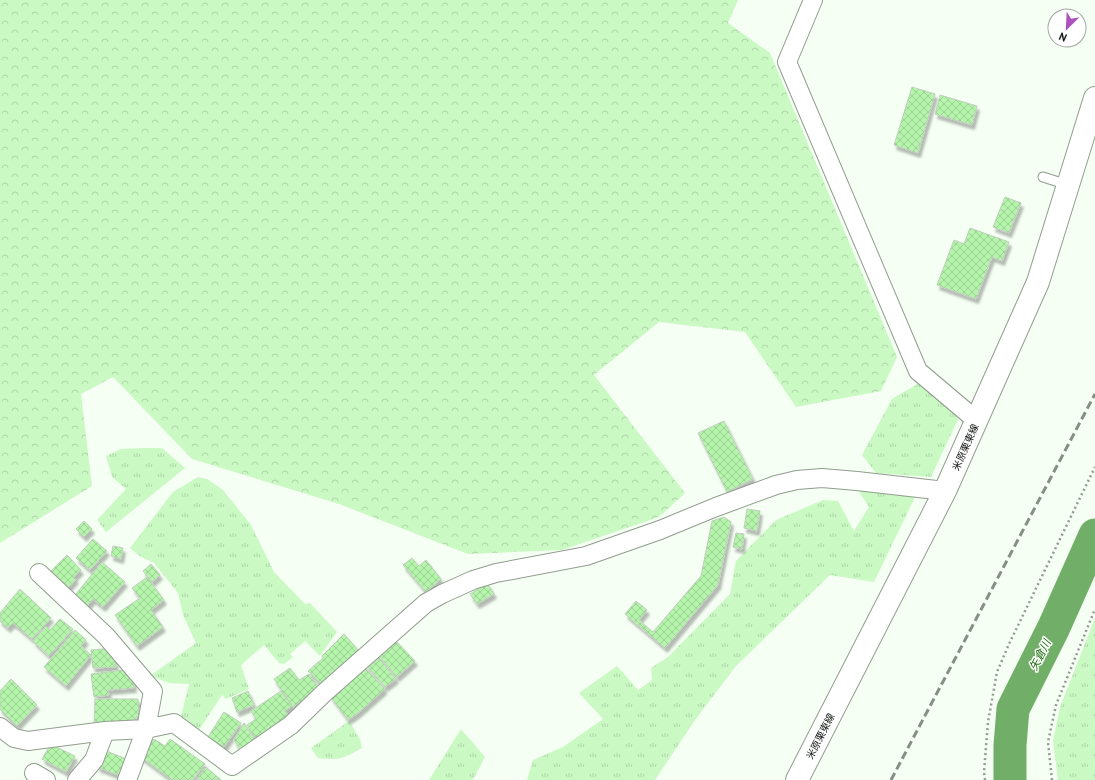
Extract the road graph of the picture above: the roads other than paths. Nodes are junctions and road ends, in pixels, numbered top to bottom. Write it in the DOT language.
graph roads {
  1 [pos="813,0"];
  2 [pos="1095,98"];
  3 [pos="1043,177"];
  4 [pos="1068,185"];
  5 [pos="976,420"];
  6 [pos="945,491"];
  7 [pos="39,573"];
  8 [pos="0,727"];
  9 [pos="146,728"];
  10 [pos="105,731"];
  11 [pos="233,773"];
  12 [pos="76,780"];
  13 [pos="127,780"];
  14 [pos="798,780"];
  1 -- 5 [label="street"];
  2 -- 4 [label="main road, 米原栗東線"];
  3 -- 4 [label="lane"];
  4 -- 5 [label="main road, 米原栗東線"];
  5 -- 6 [label="main road, 米原栗東線"];
  6 -- 11 [label="street"];
  6 -- 14 [label="main road, 米原栗東線"];
  7 -- 9 [label="street"];
  8 -- 10 [label="street"];
  9 -- 10 [label="street"];
  9 -- 11 [label="street"];
  9 -- 13 [label="street"];
  10 -- 12 [label="street"];
}
